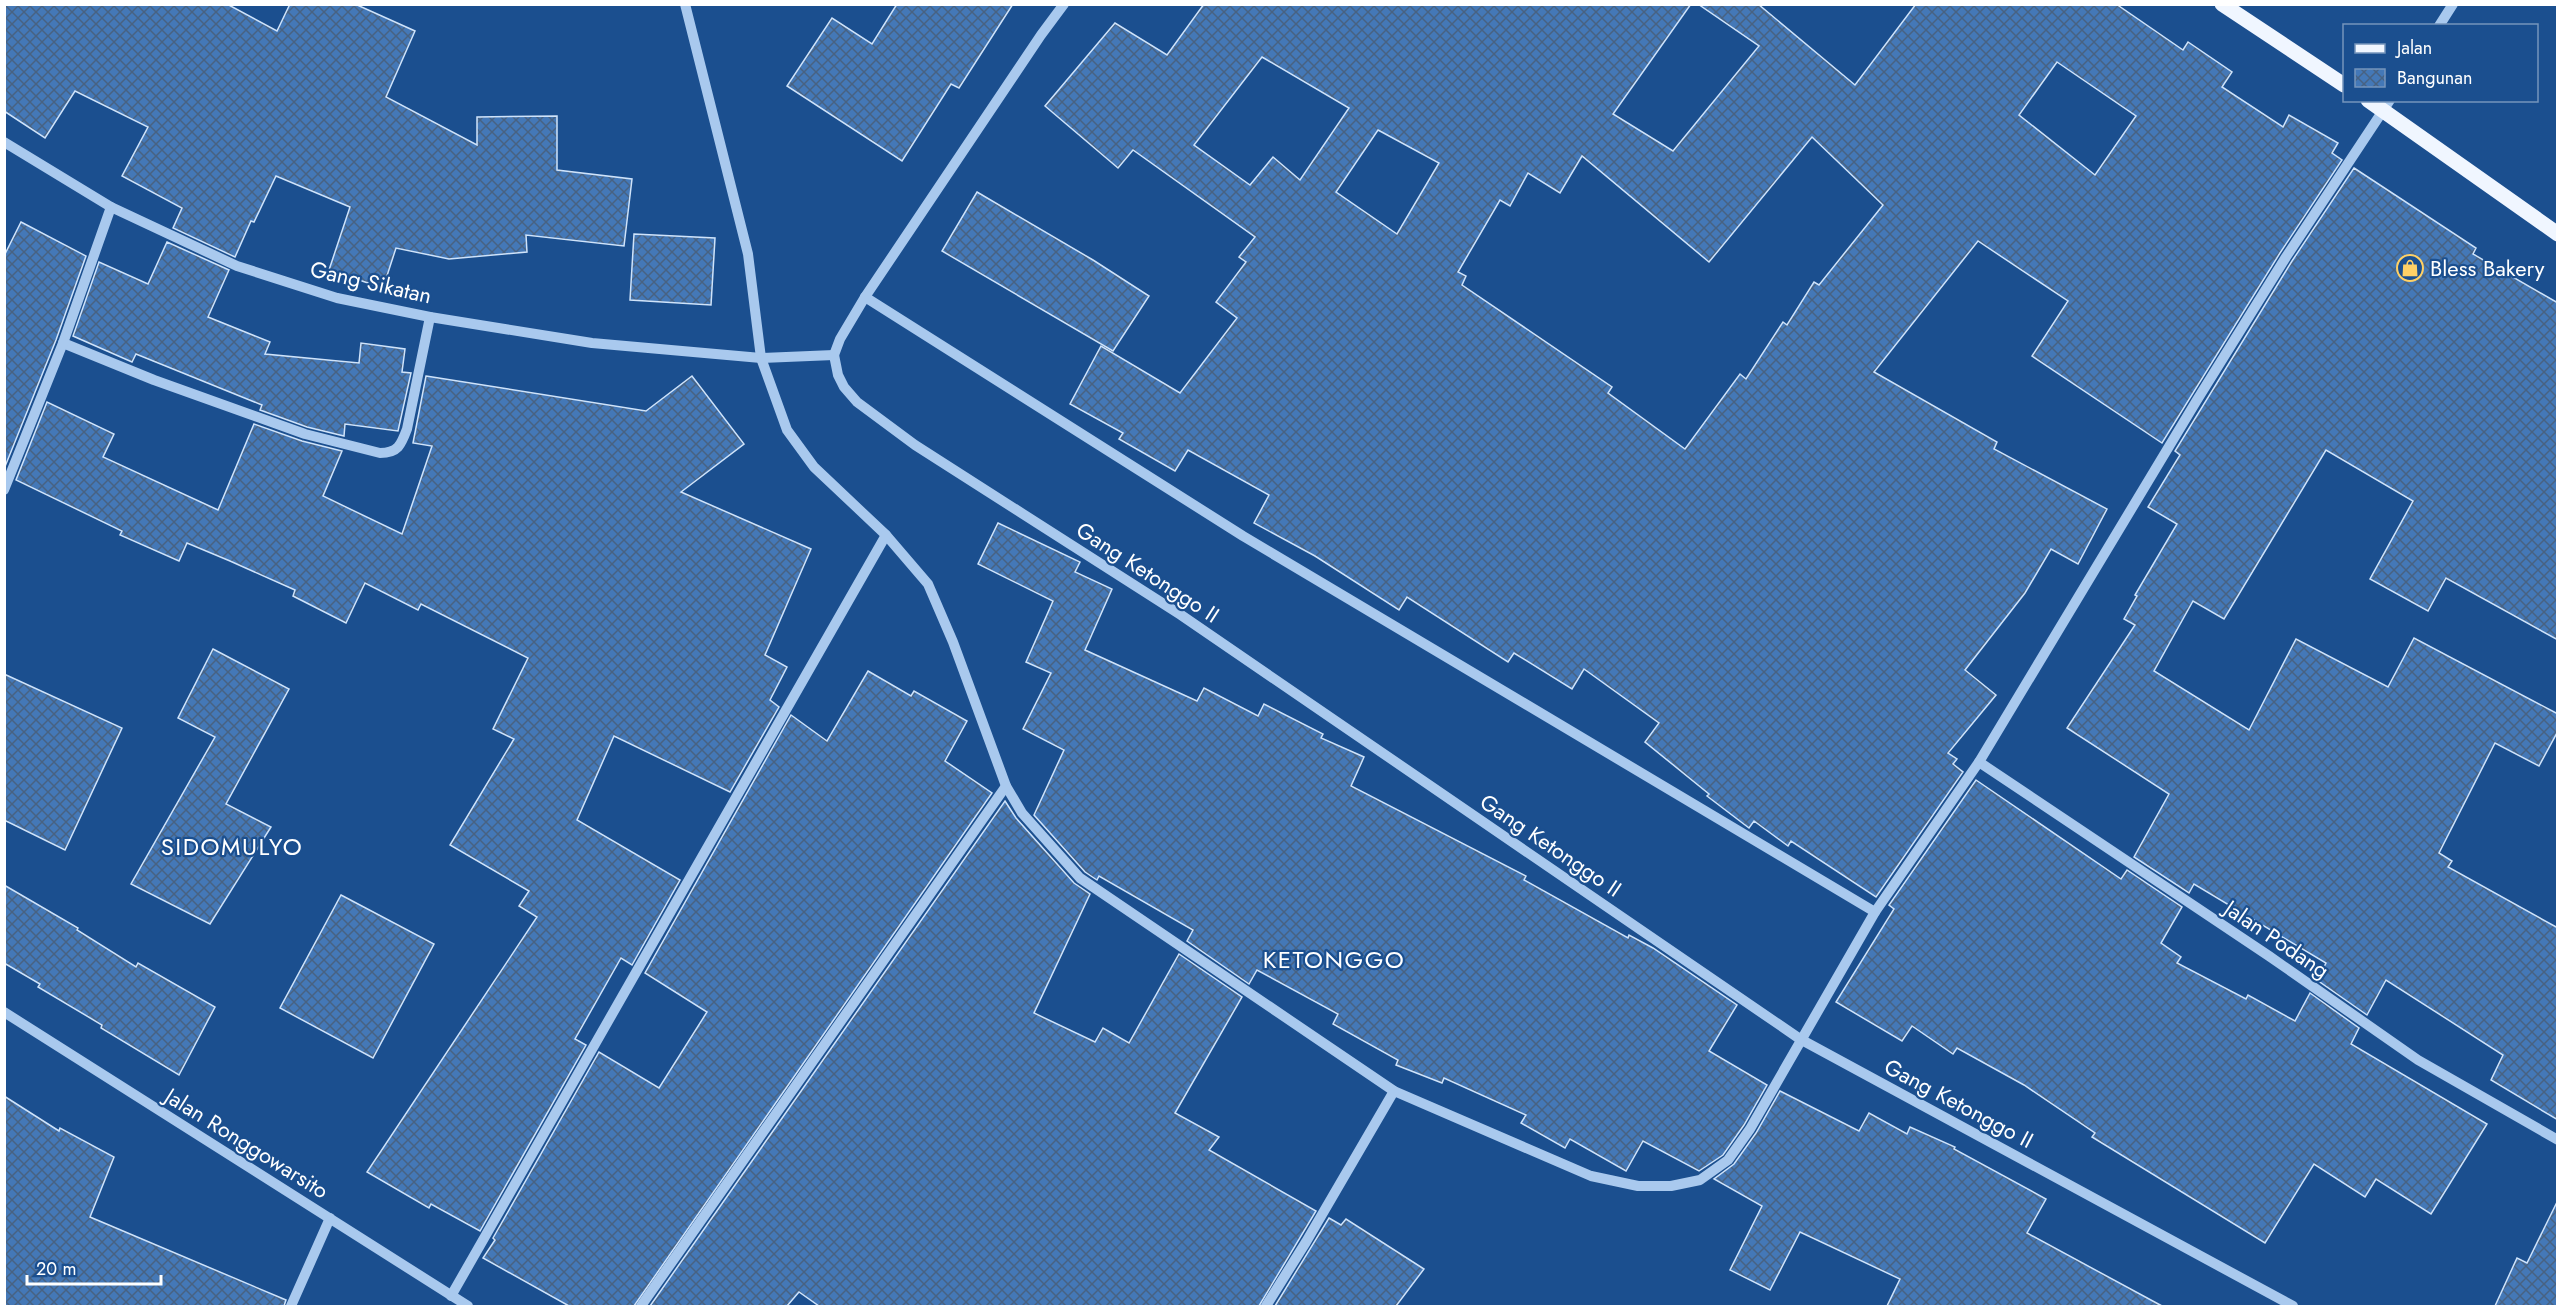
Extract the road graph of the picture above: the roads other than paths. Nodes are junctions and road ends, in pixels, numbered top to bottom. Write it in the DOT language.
graph roads {
  1 [pos="684,4"];
  2 [pos="1064,4"];
  3 [pos="2222,4"];
  4 [pos="2453,4"];
  5 [pos="2440,24"];
  6 [pos="2343,84"];
  7 [pos="2387,106"];
  8 [pos="4,142"];
  9 [pos="111,207"];
  10 [pos="2558,234"];
  11 [pos="865,297"];
  12 [pos="430,317"];
  13 [pos="63,343"];
  14 [pos="834,355"];
  15 [pos="761,358"];
  16 [pos="4,490"];
  17 [pos="886,535"];
  18 [pos="1979,762"];
  19 [pos="1006,786"];
  20 [pos="1875,912"];
  21 [pos="4,1012"];
  22 [pos="1800,1039"];
  23 [pos="1394,1091"];
  24 [pos="2558,1140"];
  25 [pos="330,1218"];
  26 [pos="451,1296"];
  27 [pos="291,1306"];
  28 [pos="468,1306"];
  29 [pos="641,1306"];
  30 [pos="1266,1306"];
  31 [pos="2294,1306"];
  1 -- 15 [label="street"];
  2 -- 11 [label="street"];
  3 -- 6 [label="main road"];
  4 -- 5 [label="street"];
  7 -- 10 [label="main road"];
  7 -- 18 [label="street"];
  8 -- 9 [label="street, Gang Sikatan"];
  9 -- 12 [label="street, Gang Sikatan"];
  9 -- 13 [label="street"];
  11 -- 14 [label="street"];
  11 -- 20 [label="street"];
  12 -- 13 [label="street"];
  12 -- 15 [label="street, Gang Sikatan"];
  13 -- 16 [label="street"];
  14 -- 15 [label="street, Gang Sikatan"];
  14 -- 22 [label="street, Gang Ketonggo II"];
  15 -- 17 [label="street"];
  17 -- 19 [label="street"];
  17 -- 26 [label="street"];
  18 -- 20 [label="street"];
  18 -- 24 [label="street, Jalan Podang"];
  19 -- 23 [label="street"];
  19 -- 29 [label="street"];
  20 -- 22 [label="street"];
  21 -- 25 [label="street, Jalan Ronggowarsito"];
  22 -- 23 [label="street"];
  22 -- 31 [label="street, Gang Ketonggo II"];
  23 -- 30 [label="street"];
  25 -- 26 [label="street, Jalan Ronggowarsito"];
  25 -- 27 [label="street"];
  26 -- 28 [label="street, Jalan Ronggowarsito"];
}
